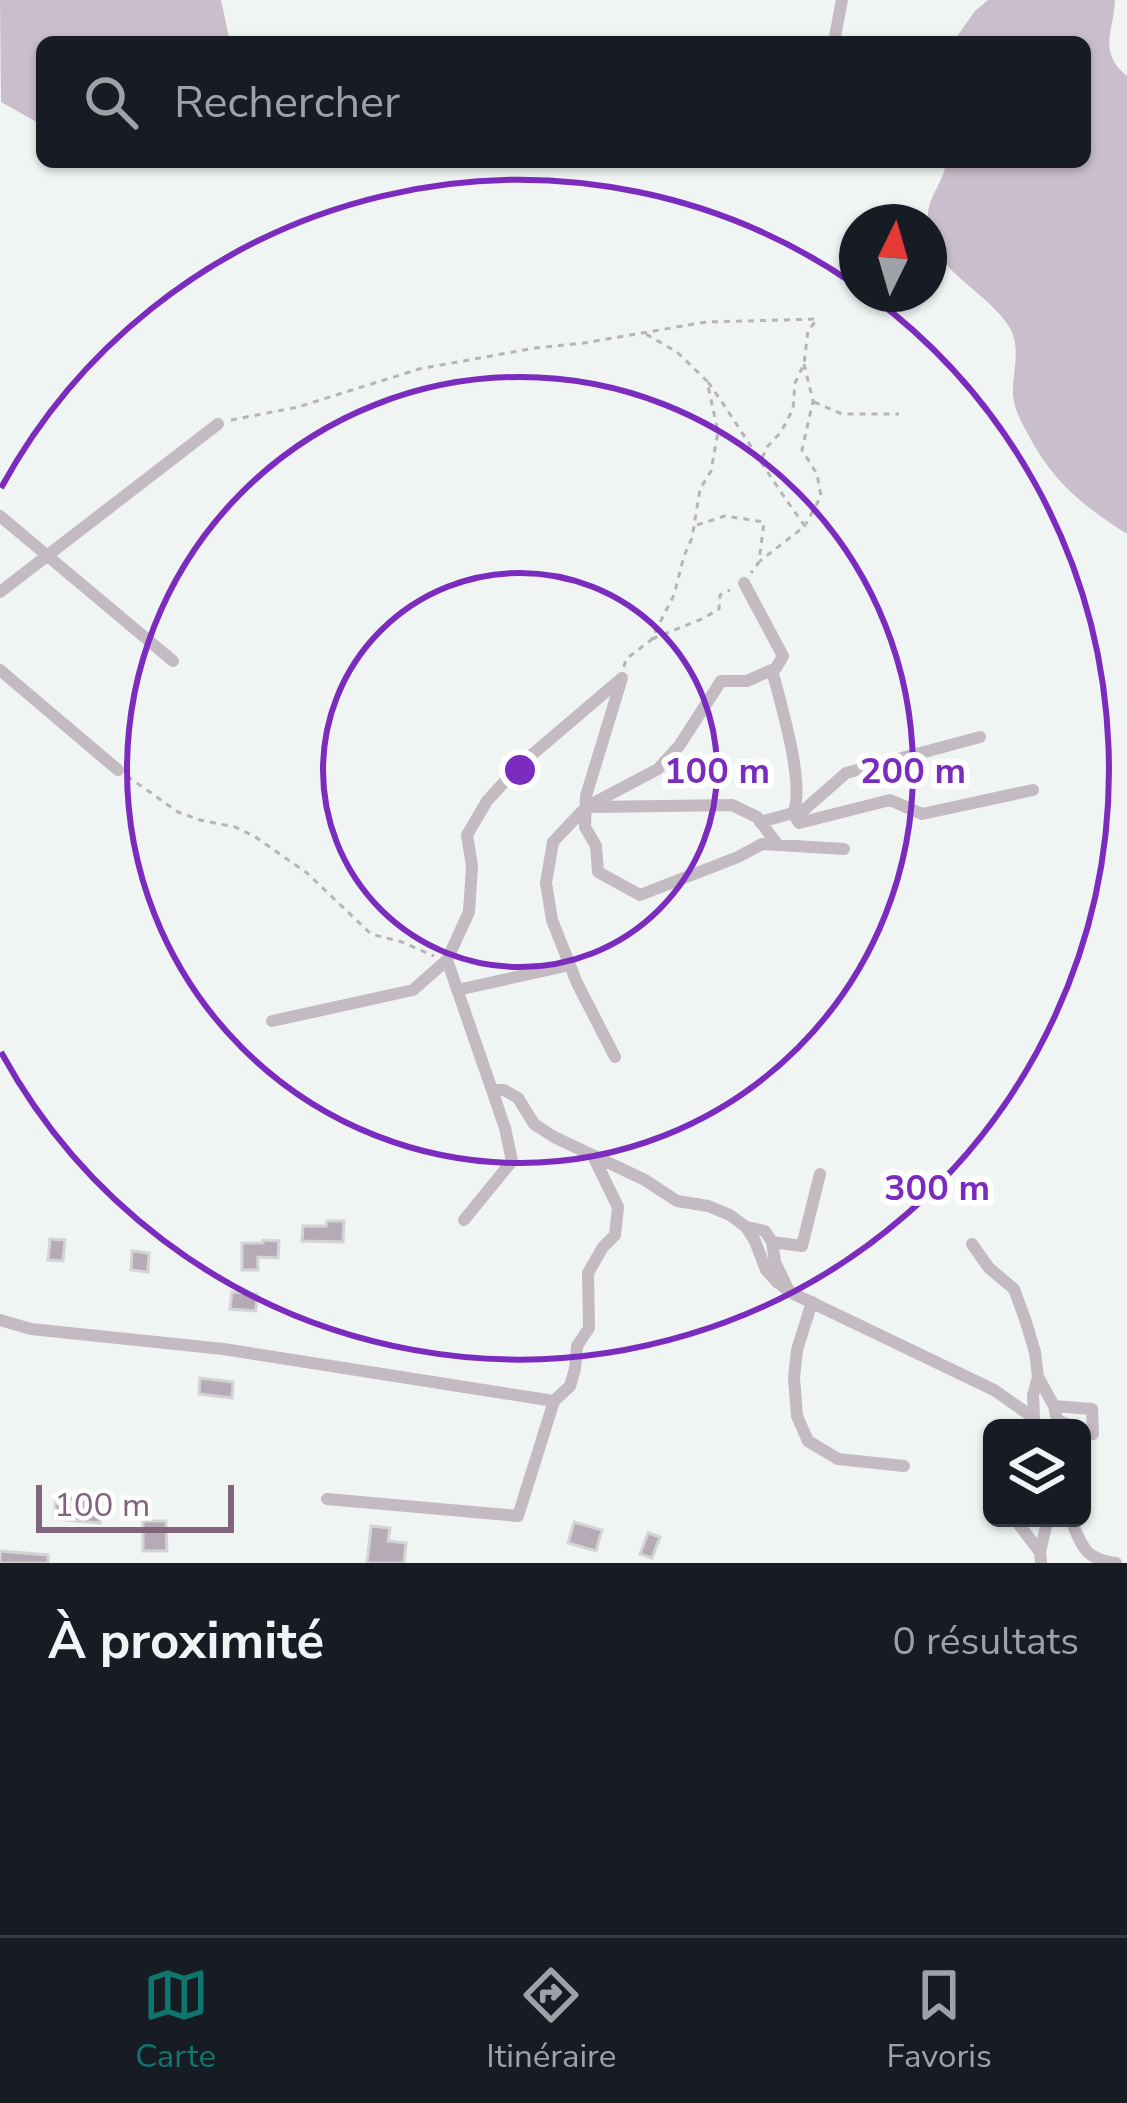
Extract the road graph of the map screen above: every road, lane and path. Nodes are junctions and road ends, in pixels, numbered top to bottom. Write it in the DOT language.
graph roads {
  1 [pos="842,0"];
  2 [pos="835,36"];
  3 [pos="643,332"];
  4 [pos="804,364"];
  5 [pos="707,381"];
  6 [pos="813,401"];
  7 [pos="899,414"];
  8 [pos="218,424"];
  9 [pos="760,460"];
  10 [pos="0,516"];
  11 [pos="805,526"];
  12 [pos="694,527"];
  13 [pos="48,556"];
  14 [pos="758,562"];
  15 [pos="743,583"];
  16 [pos="0,592"];
  17 [pos="651,640"];
  18 [pos="172,661"];
  19 [pos="0,670"];
  20 [pos="772,670"];
  21 [pos="622,678"];
  22 [pos="980,737"];
  23 [pos="118,770"];
  24 [pos="1033,790"];
  25 [pos="586,807"];
  26 [pos="793,813"];
  27 [pos="760,822"];
  28 [pos="777,844"];
  29 [pos="844,849"];
  30 [pos="447,960"];
  31 [pos="570,965"];
  32 [pos="457,990"];
  33 [pos="272,1022"];
  34 [pos="615,1057"];
  35 [pos="492,1090"];
  36 [pos="594,1158"];
  37 [pos="820,1174"];
  38 [pos="464,1220"];
  39 [pos="746,1227"];
  40 [pos="772,1241"];
  41 [pos="972,1244"];
  42 [pos="788,1290"];
  43 [pos="812,1302"];
  44 [pos="0,1320"];
  45 [pos="1038,1377"];
  46 [pos="554,1400"];
  47 [pos="1054,1406"];
  48 [pos="1030,1419"];
  49 [pos="1035,1419"];
  50 [pos="1058,1419"];
  51 [pos="1091,1433"];
  52 [pos="904,1466"];
  53 [pos="327,1499"];
  54 [pos="1020,1527"];
  55 [pos="1046,1527"];
  56 [pos="1074,1527"];
  57 [pos="1040,1558"];
  58 [pos="1106,1562"];
  1 -- 2 [label="street"];
  3 -- 4 [label="path"];
  3 -- 5 [label="path"];
  3 -- 8 [label="path"];
  4 -- 6 [label="path"];
  4 -- 9 [label="path"];
  5 -- 9 [label="path"];
  5 -- 12 [label="path"];
  6 -- 7 [label="path"];
  6 -- 11 [label="path"];
  8 -- 13 [label="street"];
  9 -- 11 [label="path"];
  10 -- 13 [label="street"];
  11 -- 14 [label="path"];
  12 -- 14 [label="path"];
  12 -- 17 [label="path"];
  13 -- 16 [label="street"];
  13 -- 18 [label="street"];
  14 -- 15 [label="path"];
  15 -- 17 [label="path"];
  15 -- 20 [label="street"];
  17 -- 21 [label="path"];
  19 -- 23 [label="street"];
  20 -- 25 [label="street"];
  20 -- 26 [label="street"];
  21 -- 25 [label="street"];
  21 -- 30 [label="street"];
  22 -- 26 [label="street"];
  23 -- 30 [label="path"];
  24 -- 26 [label="street"];
  25 -- 27 [label="street"];
  25 -- 28 [label="street"];
  25 -- 31 [label="street"];
  26 -- 27 [label="street"];
  27 -- 28 [label="street"];
  28 -- 29 [label="street"];
  30 -- 32 [label="street"];
  30 -- 33 [label="street"];
  31 -- 32 [label="street"];
  31 -- 34 [label="street"];
  32 -- 35 [label="street"];
  35 -- 36 [label="street"];
  35 -- 38 [label="street"];
  36 -- 39 [label="street"];
  36 -- 46 [label="street"];
  37 -- 40 [label="street"];
  39 -- 40 [label="street"];
  39 -- 42 [label="street"];
  40 -- 42 [label="street"];
  41 -- 45 [label="street"];
  42 -- 43 [label="street"];
  43 -- 48 [label="street"];
  43 -- 52 [label="street"];
  44 -- 46 [label="street"];
  45 -- 47 [label="street"];
  45 -- 49 [label="street"];
  46 -- 53 [label="street"];
  47 -- 50 [label="street"];
  47 -- 51 [label="street"];
  54 -- 57 [label="street"];
  55 -- 57 [label="street"];
  56 -- 58 [label="street"];
}
